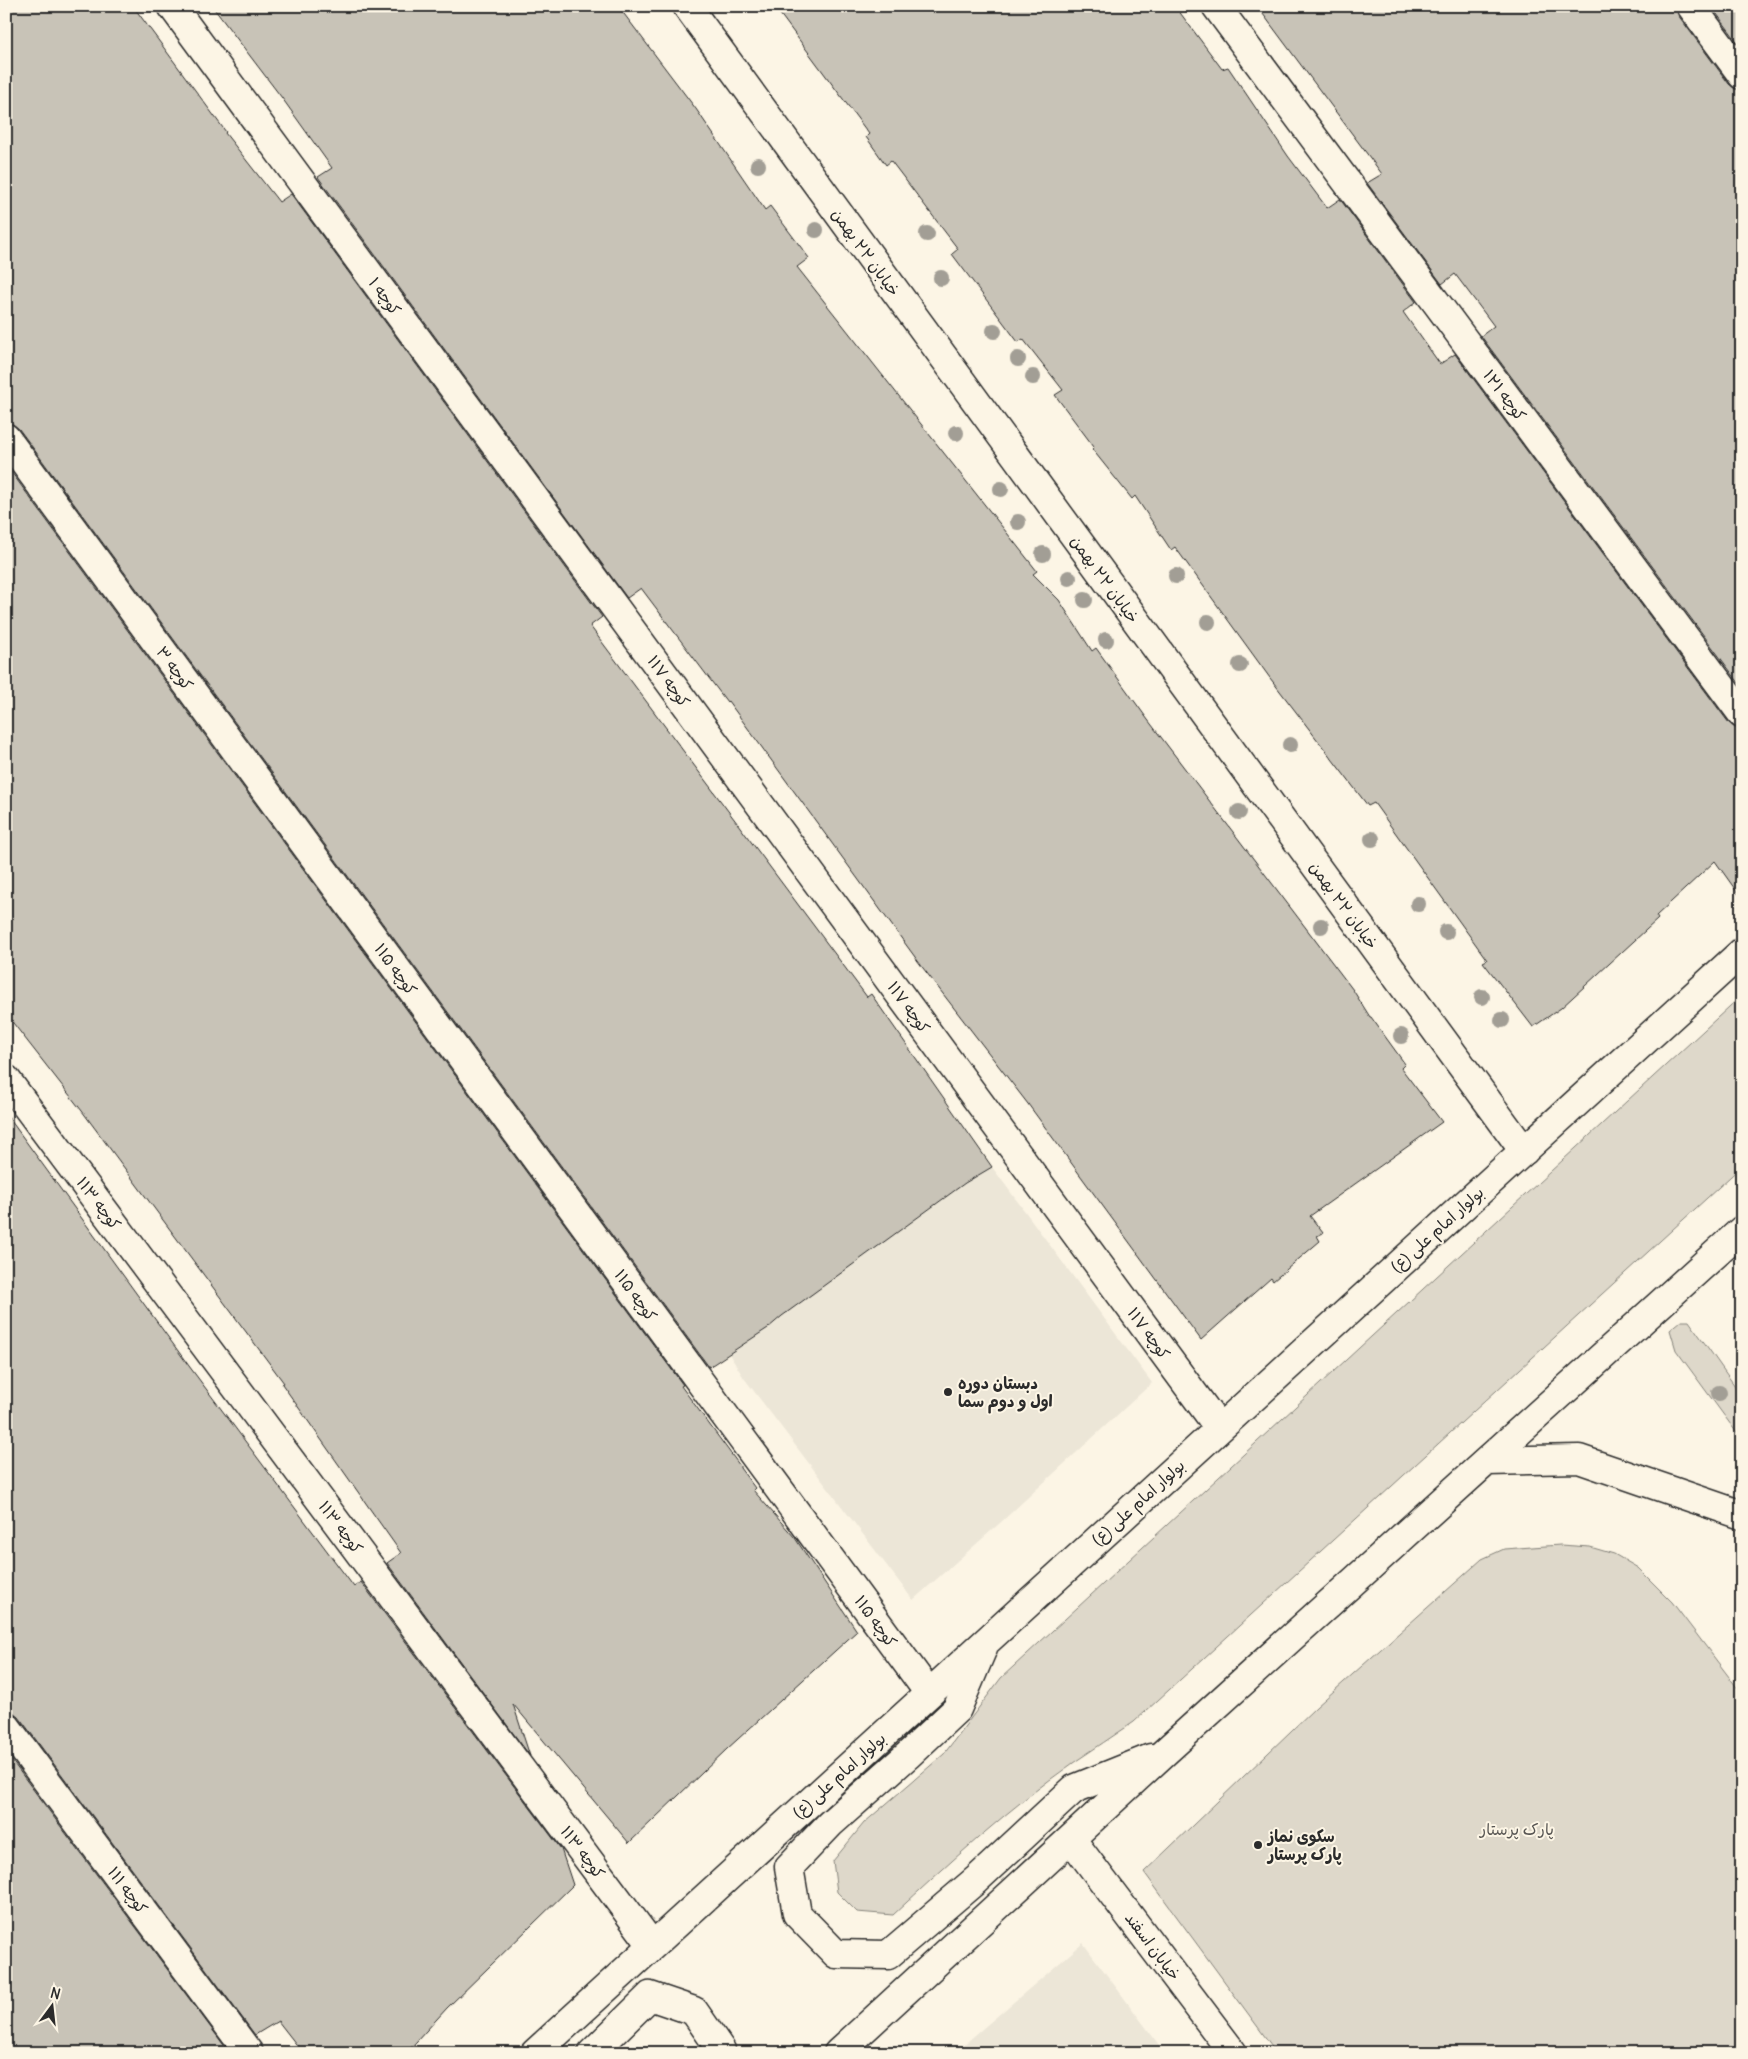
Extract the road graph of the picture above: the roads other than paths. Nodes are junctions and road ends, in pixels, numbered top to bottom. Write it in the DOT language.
graph roads {
  1 [pos="172,6"];
  2 [pos="686,6"];
  3 [pos="1216,6"];
  4 [pos="1691,6"];
  5 [pos="1742,75"];
  6 [pos="6,438"];
  7 [pos="598,585"];
  8 [pos="1742,714"];
  9 [pos="344,897"];
  10 [pos="1742,952"];
  11 [pos="6,1079"];
  12 [pos="1524,1151"];
  13 [pos="1742,1230"];
  14 [pos="1219,1428"];
  15 [pos="1486,1461"];
  16 [pos="1742,1515"];
  17 [pos="987,1640"];
  18 [pos="929,1693"];
  19 [pos="6,1726"];
  20 [pos="1165,1752"];
  21 [pos="1072,1840"];
  22 [pos="652,1945"];
  23 [pos="250,2053"];
  24 [pos="535,2053"];
  25 [pos="592,2053"];
  26 [pos="719,2053"];
  27 [pos="838,2053"];
  28 [pos="1233,2053"];
  1 -- 7 [label="street, کوچه ۱"];
  2 -- 12 [label="street, خیابان ۲۲ بهمن"];
  3 -- 8 [label="street, کوچه ۱۲۱"];
  4 -- 5 [label="street"];
  6 -- 9 [label="street, کوچه ۳"];
  7 -- 14 [label="street, کوچه ۱۱۷"];
  9 -- 18 [label="street, کوچه ۱۱۵"];
  10 -- 12 [label="street, بولوار امام علی (ع)"];
  11 -- 22 [label="street, کوچه ۱۱۳"];
  12 -- 14 [label="street, بولوار امام علی (ع)"];
  13 -- 15 [label="street"];
  14 -- 17 [label="street, بولوار امام علی (ع)"];
  15 -- 16 [label="street"];
  15 -- 20 [label="street"];
  17 -- 18 [label="street, بولوار امام علی (ع)"];
  17 -- 20 [label="street"];
  18 -- 22 [label="street, بولوار امام علی (ع)"];
  19 -- 23 [label="street, کوچه ۱۱۱"];
  20 -- 21 [label="street"];
  21 -- 27 [label="street"];
  21 -- 28 [label="street, خیابان اسفند"];
  22 -- 24 [label="street, بولوار امام علی (ع)"];
  25 -- 26 [label="street"];
}
